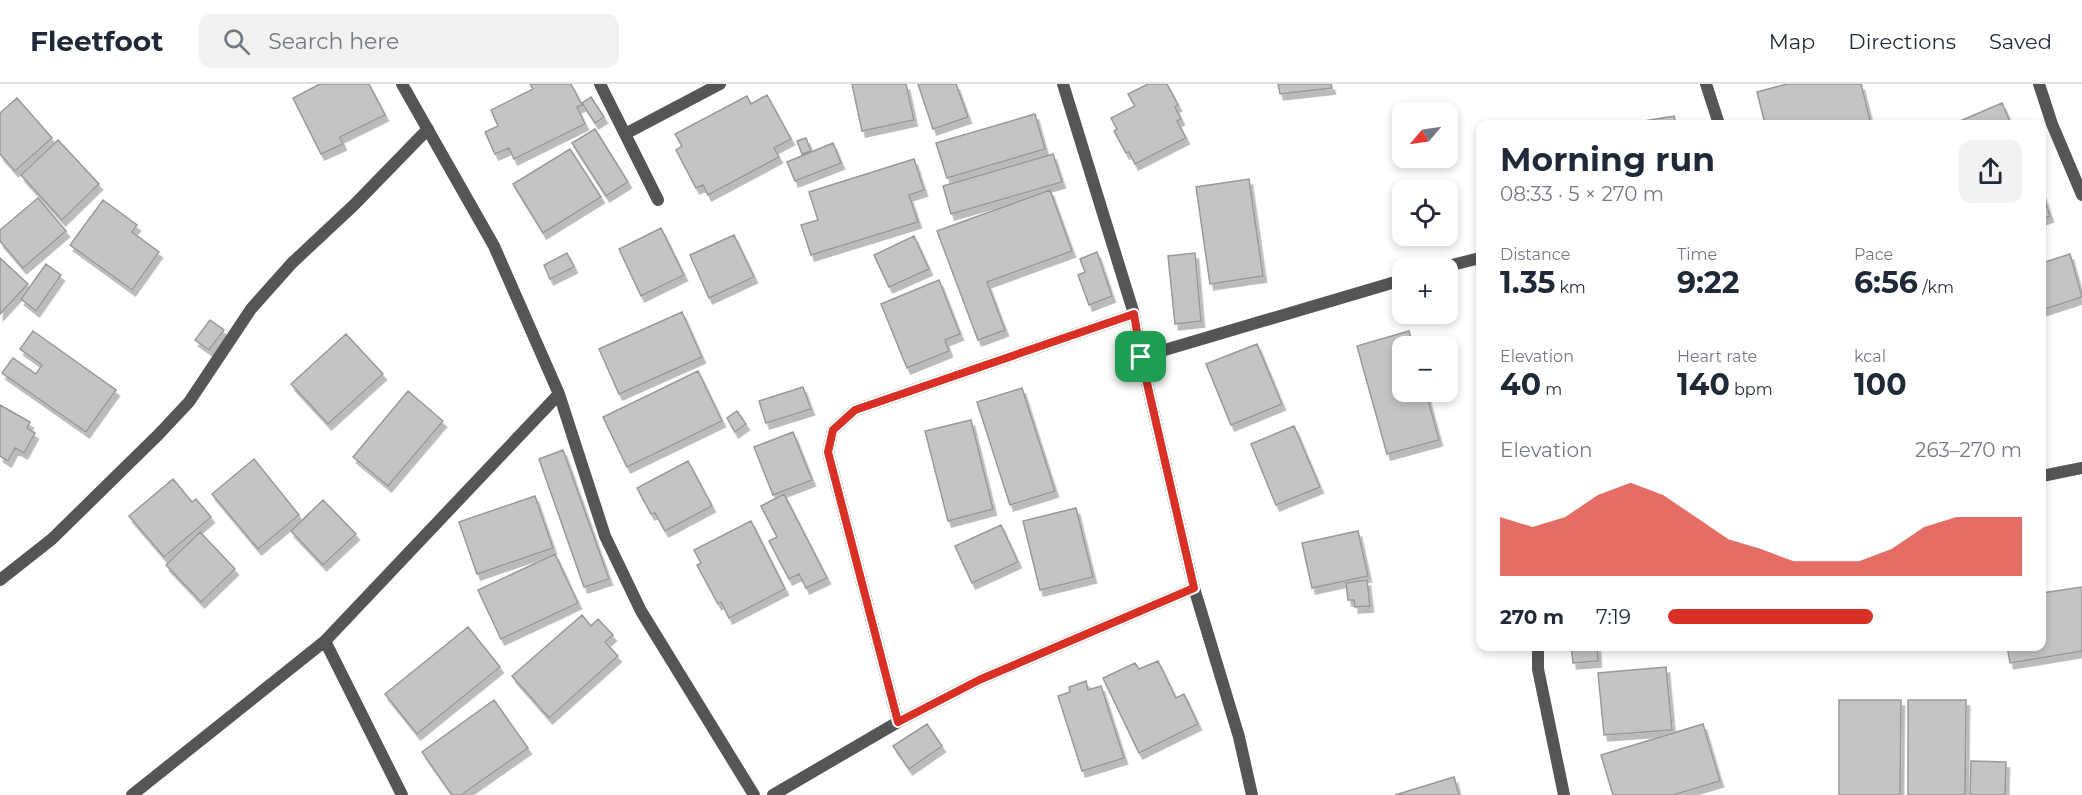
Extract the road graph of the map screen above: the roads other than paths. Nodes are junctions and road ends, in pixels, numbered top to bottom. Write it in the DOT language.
graph roads {
  1 [pos="402,84"];
  2 [pos="600,84"];
  3 [pos="720,84"];
  4 [pos="1063,84"];
  5 [pos="1706,84"];
  6 [pos="2039,84"];
  7 [pos="1718,120"];
  8 [pos="428,129"];
  9 [pos="625,134"];
  10 [pos="2082,195"];
  11 [pos="658,200"];
  12 [pos="1476,259"];
  13 [pos="1458,264"];
  14 [pos="1392,283"];
  15 [pos="1134,314"];
  16 [pos="1141,357"];
  17 [pos="559,394"];
  18 [pos="2082,468"];
  19 [pos="2046,475"];
  20 [pos="0,580"];
  21 [pos="1194,588"];
  22 [pos="325,641"];
  23 [pos="1538,651"];
  24 [pos="898,722"];
  25 [pos="132,795"];
  26 [pos="402,795"];
  27 [pos="754,795"];
  28 [pos="773,795"];
  29 [pos="1252,795"];
  30 [pos="1564,795"];
  1 -- 8 [label="street"];
  2 -- 9 [label="street"];
  3 -- 9 [label="street"];
  4 -- 15 [label="street"];
  5 -- 7 [label="street"];
  6 -- 10 [label="street"];
  8 -- 17 [label="street"];
  8 -- 20 [label="street"];
  9 -- 11 [label="street"];
  12 -- 13 [label="street"];
  14 -- 16 [label="street"];
  15 -- 16 [label="street"];
  15 -- 24 [label="street"];
  16 -- 21 [label="street"];
  17 -- 22 [label="street"];
  17 -- 27 [label="street"];
  18 -- 19 [label="street"];
  21 -- 24 [label="street"];
  21 -- 29 [label="street"];
  22 -- 25 [label="street"];
  22 -- 26 [label="street"];
  23 -- 30 [label="street"];
  24 -- 28 [label="street"];
}
